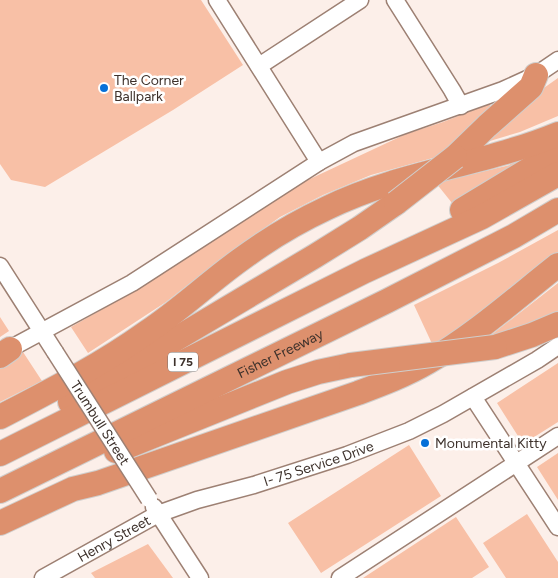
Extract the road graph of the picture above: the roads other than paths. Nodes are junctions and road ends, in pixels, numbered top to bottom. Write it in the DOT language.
graph roads {
  1 [pos="217,0"];
  2 [pos="360,0"];
  3 [pos="395,0"];
  4 [pos="558,60"];
  5 [pos="259,66"];
  6 [pos="536,75"];
  7 [pos="461,106"];
  8 [pos="558,134"];
  9 [pos="558,152"];
  10 [pos="319,162"];
  11 [pos="558,174"];
  12 [pos="558,210"];
  13 [pos="558,265"];
  14 [pos="0,266"];
  15 [pos="365,270"];
  16 [pos="558,324"];
  17 [pos="41,331"];
  18 [pos="558,346"];
  19 [pos="3,353"];
  20 [pos="473,398"];
  21 [pos="0,417"];
  22 [pos="558,436"];
  23 [pos="0,439"];
  24 [pos="0,454"];
  25 [pos="517,463"];
  26 [pos="59,464"];
  27 [pos="98,483"];
  28 [pos="0,491"];
  29 [pos="158,514"];
  30 [pos="0,523"];
  31 [pos="558,528"];
  32 [pos="0,539"];
  33 [pos="43,578"];
  34 [pos="200,578"];
  35 [pos="340,578"];
  1 -- 5 [label="street"];
  2 -- 5 [label="street"];
  3 -- 7 [label="street"];
  4 -- 6 [label="street"];
  5 -- 10 [label="street"];
  6 -- 7 [label="street"];
  6 -- 23 [label="highway, bridge"];
  7 -- 10 [label="street"];
  8 -- 21 [label="highway"];
  9 -- 15 [label="highway"];
  10 -- 17 [label="street"];
  11 -- 15 [label="highway, I 75"];
  12 -- 26 [label="highway, Fisher Freeway"];
  13 -- 27 [label="highway"];
  14 -- 17 [label="street, Trumbull Street"];
  15 -- 24 [label="highway, I 75"];
  16 -- 26 [label="highway, bridge"];
  17 -- 19 [label="street"];
  17 -- 29 [label="street, Trumbull Street, bridge"];
  18 -- 20 [label="street, I- 75 Service Drive"];
  20 -- 25 [label="street"];
  20 -- 29 [label="street, I- 75 Service Drive"];
  22 -- 25 [label="street"];
  25 -- 31 [label="street"];
  25 -- 35 [label="street"];
  26 -- 28 [label="highway, Fisher Freeway"];
  27 -- 30 [label="highway"];
  27 -- 32 [label="highway"];
  29 -- 33 [label="street, Henry Street"];
  29 -- 34 [label="street, Trumbull Street"];
}
